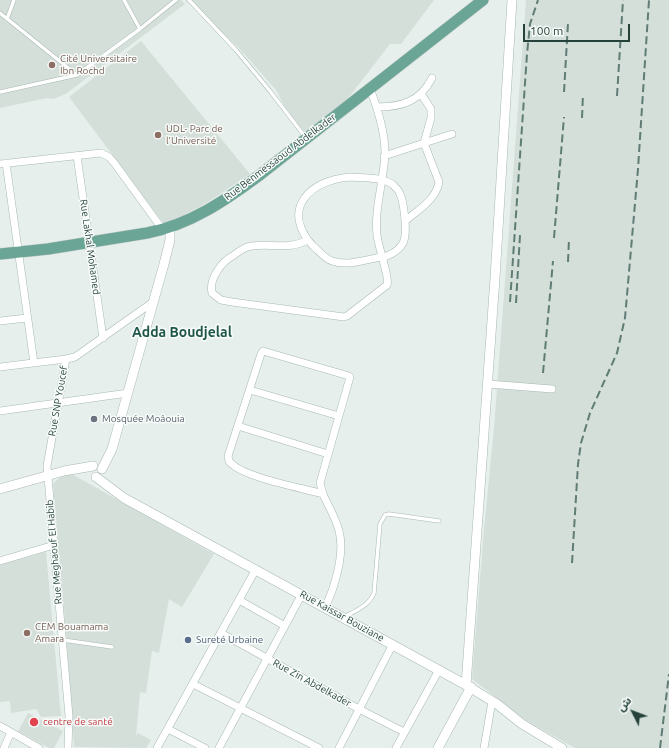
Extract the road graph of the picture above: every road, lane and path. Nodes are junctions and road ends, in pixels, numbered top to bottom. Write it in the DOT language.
graph roads {
  1 [pos="14,0"];
  2 [pos="124,0"];
  3 [pos="176,0"];
  4 [pos="189,0"];
  5 [pos="483,0"];
  6 [pos="512,0"];
  7 [pos="0,13"];
  8 [pos="7,19"];
  9 [pos="140,29"];
  10 [pos="77,76"];
  11 [pos="432,78"];
  12 [pos="370,88"];
  13 [pos="0,92"];
  14 [pos="421,94"];
  15 [pos="376,107"];
  16 [pos="452,134"];
  17 [pos="306,138"];
  18 [pos="424,143"];
  19 [pos="77,156"];
  20 [pos="384,156"];
  21 [pos="3,163"];
  22 [pos="382,180"];
  23 [pos="405,221"];
  24 [pos="167,229"];
  25 [pos="308,240"];
  26 [pos="89,242"];
  27 [pos="18,252"];
  28 [pos="0,254"];
  29 [pos="381,257"];
  30 [pos="153,302"];
  31 [pos="27,318"];
  32 [pos="0,321"];
  33 [pos="103,338"];
  34 [pos="66,359"];
  35 [pos="34,363"];
  36 [pos="0,367"];
  37 [pos="488,384"];
  38 [pos="250,390"];
  39 [pos="552,390"];
  40 [pos="128,393"];
  41 [pos="59,402"];
  42 [pos="0,411"];
  43 [pos="339,416"];
  44 [pos="238,426"];
  45 [pos="328,454"];
  46 [pos="97,471"];
  47 [pos="48,476"];
  48 [pos="0,489"];
  49 [pos="323,494"];
  50 [pos="439,521"];
  51 [pos="54,545"];
  52 [pos="0,561"];
  53 [pos="256,569"];
  54 [pos="302,594"];
  55 [pos="239,600"];
  56 [pos="325,607"];
  57 [pos="344,617"];
  58 [pos="285,626"];
  59 [pos="221,633"];
  60 [pos="62,640"];
  61 [pos="393,644"];
  62 [pos="112,647"];
  63 [pos="268,659"];
  64 [pos="439,670"];
  65 [pos="193,684"];
  66 [pos="469,686"];
  67 [pos="492,701"];
  68 [pos="240,708"];
  69 [pos="359,709"];
  70 [pos="0,726"];
  71 [pos="168,729"];
  72 [pos="11,732"];
  73 [pos="404,732"];
  74 [pos="4,748"];
  75 [pos="39,748"];
  76 [pos="68,748"];
  77 [pos="157,748"];
  78 [pos="205,748"];
  79 [pos="219,748"];
  80 [pos="319,748"];
  81 [pos="339,748"];
  82 [pos="396,748"];
  83 [pos="438,748"];
  84 [pos="484,748"];
  85 [pos="562,748"];
  1 -- 8 [label="lane"];
  2 -- 9 [label="lane"];
  3 -- 9 [label="lane"];
  4 -- 17 [label="lane"];
  5 -- 12 [label="main road, Rue Benmessaoud Abdelkader"];
  6 -- 37 [label="street"];
  7 -- 8 [label="lane"];
  8 -- 10 [label="lane"];
  9 -- 10 [label="lane"];
  10 -- 13 [label="lane"];
  11 -- 14 [label="street"];
  12 -- 15 [label="street"];
  12 -- 17 [label="main road, Rue Benmessaoud Abdelkader"];
  14 -- 15 [label="street"];
  14 -- 18 [label="street"];
  15 -- 20 [label="street"];
  16 -- 18 [label="street"];
  17 -- 24 [label="main road, Rue Benmessaoud Abdelkader"];
  18 -- 20 [label="street"];
  18 -- 23 [label="street"];
  19 -- 21 [label="street"];
  19 -- 24 [label="street"];
  19 -- 26 [label="street, Rue Lakhal Mohamed"];
  20 -- 22 [label="street"];
  21 -- 27 [label="street"];
  22 -- 23 [label="street"];
  22 -- 25 [label="street"];
  22 -- 29 [label="street"];
  23 -- 29 [label="street"];
  24 -- 26 [label="main road, Rue Benmessaoud Abdelkader"];
  24 -- 30 [label="street"];
  25 -- 29 [label="street"];
  25 -- 29 [label="street"];
  26 -- 27 [label="main road, Rue Benmessaoud Abdelkader"];
  26 -- 33 [label="street, Rue Lakhal Mohamed"];
  27 -- 28 [label="main road, Rue Benmessaoud Abdelkader"];
  27 -- 31 [label="street"];
  30 -- 33 [label="street, Rue SNP Youcef"];
  30 -- 40 [label="street"];
  31 -- 32 [label="street"];
  31 -- 35 [label="street"];
  33 -- 34 [label="street, Rue SNP Youcef"];
  34 -- 35 [label="street"];
  34 -- 41 [label="street, Rue SNP Youcef"];
  35 -- 36 [label="street"];
  37 -- 39 [label="street"];
  37 -- 66 [label="street"];
  38 -- 43 [label="street"];
  38 -- 43 [label="street"];
  38 -- 44 [label="street"];
  40 -- 41 [label="street"];
  40 -- 46 [label="street"];
  41 -- 42 [label="street"];
  41 -- 47 [label="street, Rue SNP Youcef"];
  43 -- 45 [label="street"];
  44 -- 45 [label="street"];
  44 -- 49 [label="street"];
  45 -- 49 [label="street"];
  46 -- 47 [label="street"];
  46 -- 53 [label="street, Rue Kaissar Bouziane"];
  47 -- 48 [label="street"];
  47 -- 51 [label="street, Rue Meghaouf El Habib"];
  49 -- 56 [label="street"];
  50 -- 57 [label="lane"];
  51 -- 52 [label="street"];
  51 -- 60 [label="street, Rue Meghaouf El Habib"];
  53 -- 54 [label="street, Rue Kaissar Bouziane"];
  53 -- 55 [label="street"];
  54 -- 56 [label="street, Rue Kaissar Bouziane"];
  54 -- 58 [label="street"];
  55 -- 58 [label="street"];
  55 -- 59 [label="street"];
  56 -- 57 [label="street, Rue Kaissar Bouziane"];
  57 -- 61 [label="street, Rue Kaissar Bouziane"];
  58 -- 63 [label="street"];
  59 -- 63 [label="street, Rue Zin Abdelkader"];
  59 -- 65 [label="street"];
  60 -- 62 [label="lane"];
  60 -- 76 [label="street, Rue Meghaouf El Habib"];
  61 -- 64 [label="street, Rue Kaissar Bouziane"];
  61 -- 69 [label="street"];
  63 -- 68 [label="street"];
  63 -- 69 [label="street, Rue Zin Abdelkader"];
  64 -- 66 [label="street, Rue Kaissar Bouziane"];
  64 -- 73 [label="street"];
  65 -- 68 [label="street"];
  65 -- 71 [label="street"];
  66 -- 67 [label="street, Rue Kaissar Bouziane"];
  66 -- 83 [label="street"];
  67 -- 84 [label="street"];
  67 -- 85 [label="street, Rue Kaissar Bouziane"];
  68 -- 79 [label="street"];
  68 -- 80 [label="street"];
  69 -- 73 [label="street, Rue Zin Abdelkader"];
  69 -- 81 [label="street"];
  70 -- 72 [label="street"];
  71 -- 77 [label="street"];
  71 -- 78 [label="street"];
  72 -- 74 [label="street"];
  72 -- 75 [label="street"];
  73 -- 82 [label="street"];
}
